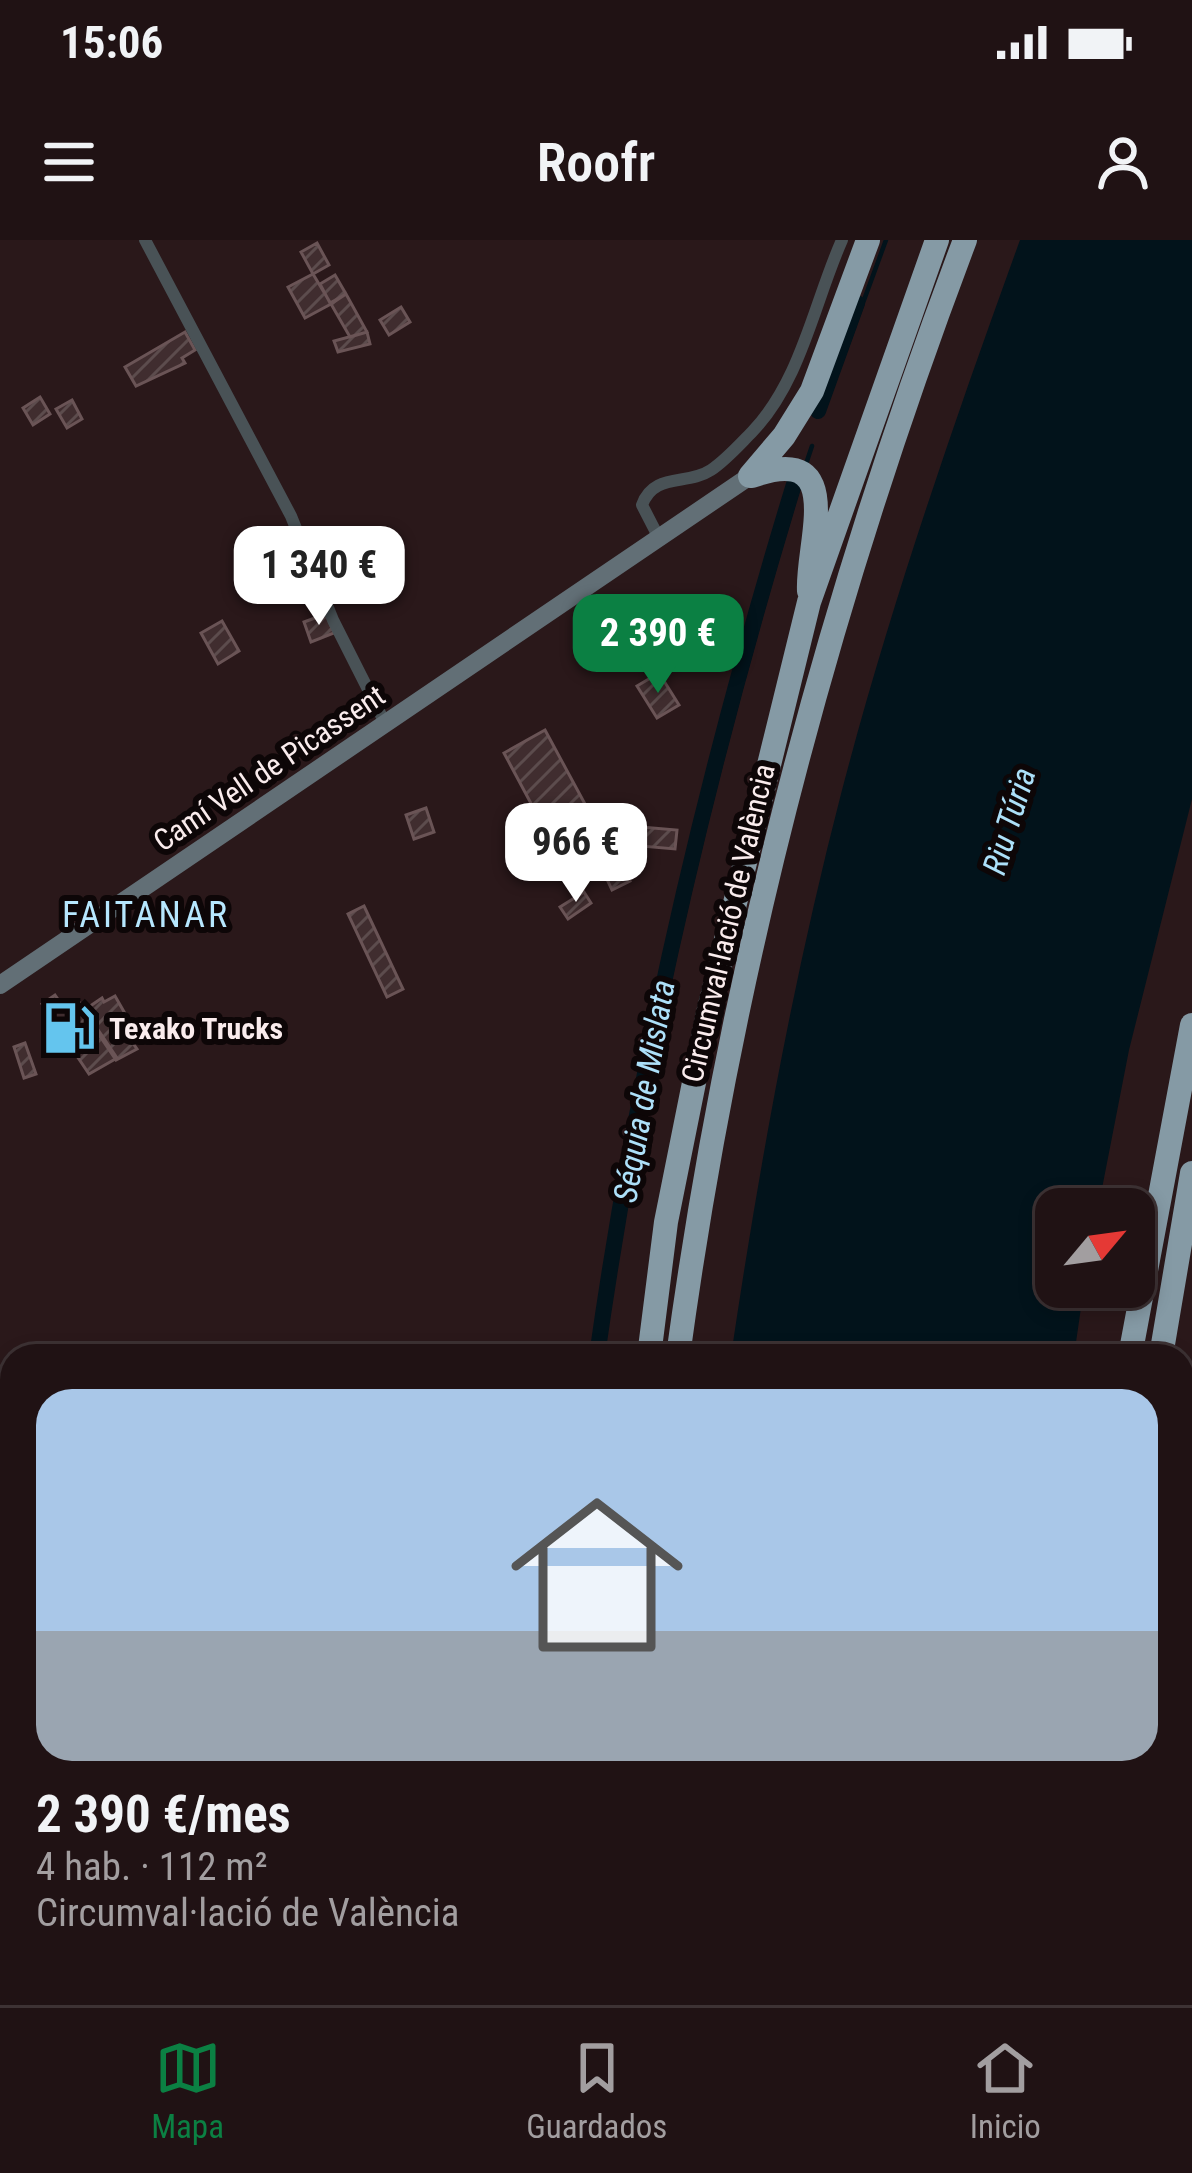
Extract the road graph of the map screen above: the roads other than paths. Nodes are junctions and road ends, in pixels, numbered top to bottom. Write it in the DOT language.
graph roads {
  1 [pos="145,240"];
  2 [pos="842,240"];
  3 [pos="868,240"];
  4 [pos="941,240"];
  5 [pos="965,240"];
  6 [pos="750,476"];
  7 [pos="660,540"];
  8 [pos="809,602"];
  9 [pos="386,725"];
  10 [pos="0,985"];
  11 [pos="1192,1025"];
  12 [pos="1192,1173"];
  13 [pos="651,1344"];
  14 [pos="680,1344"];
  15 [pos="1132,1344"];
  16 [pos="1163,1344"];
  1 -- 9 [label="street"];
  2 -- 7 [label="street"];
  3 -- 6 [label="highway"];
  4 -- 8 [label="highway, Circumval·lació de València"];
  5 -- 14 [label="highway, Circumval·lació de València"];
  6 -- 7 [label="street, Camí Vell de Picassent"];
  6 -- 8 [label="highway"];
  7 -- 9 [label="street, Camí Vell de Picassent"];
  8 -- 13 [label="highway, Circumval·lació de València"];
  9 -- 10 [label="street, Camí Vell de Picassent"];
  11 -- 15 [label="highway"];
  12 -- 16 [label="highway"];
}
